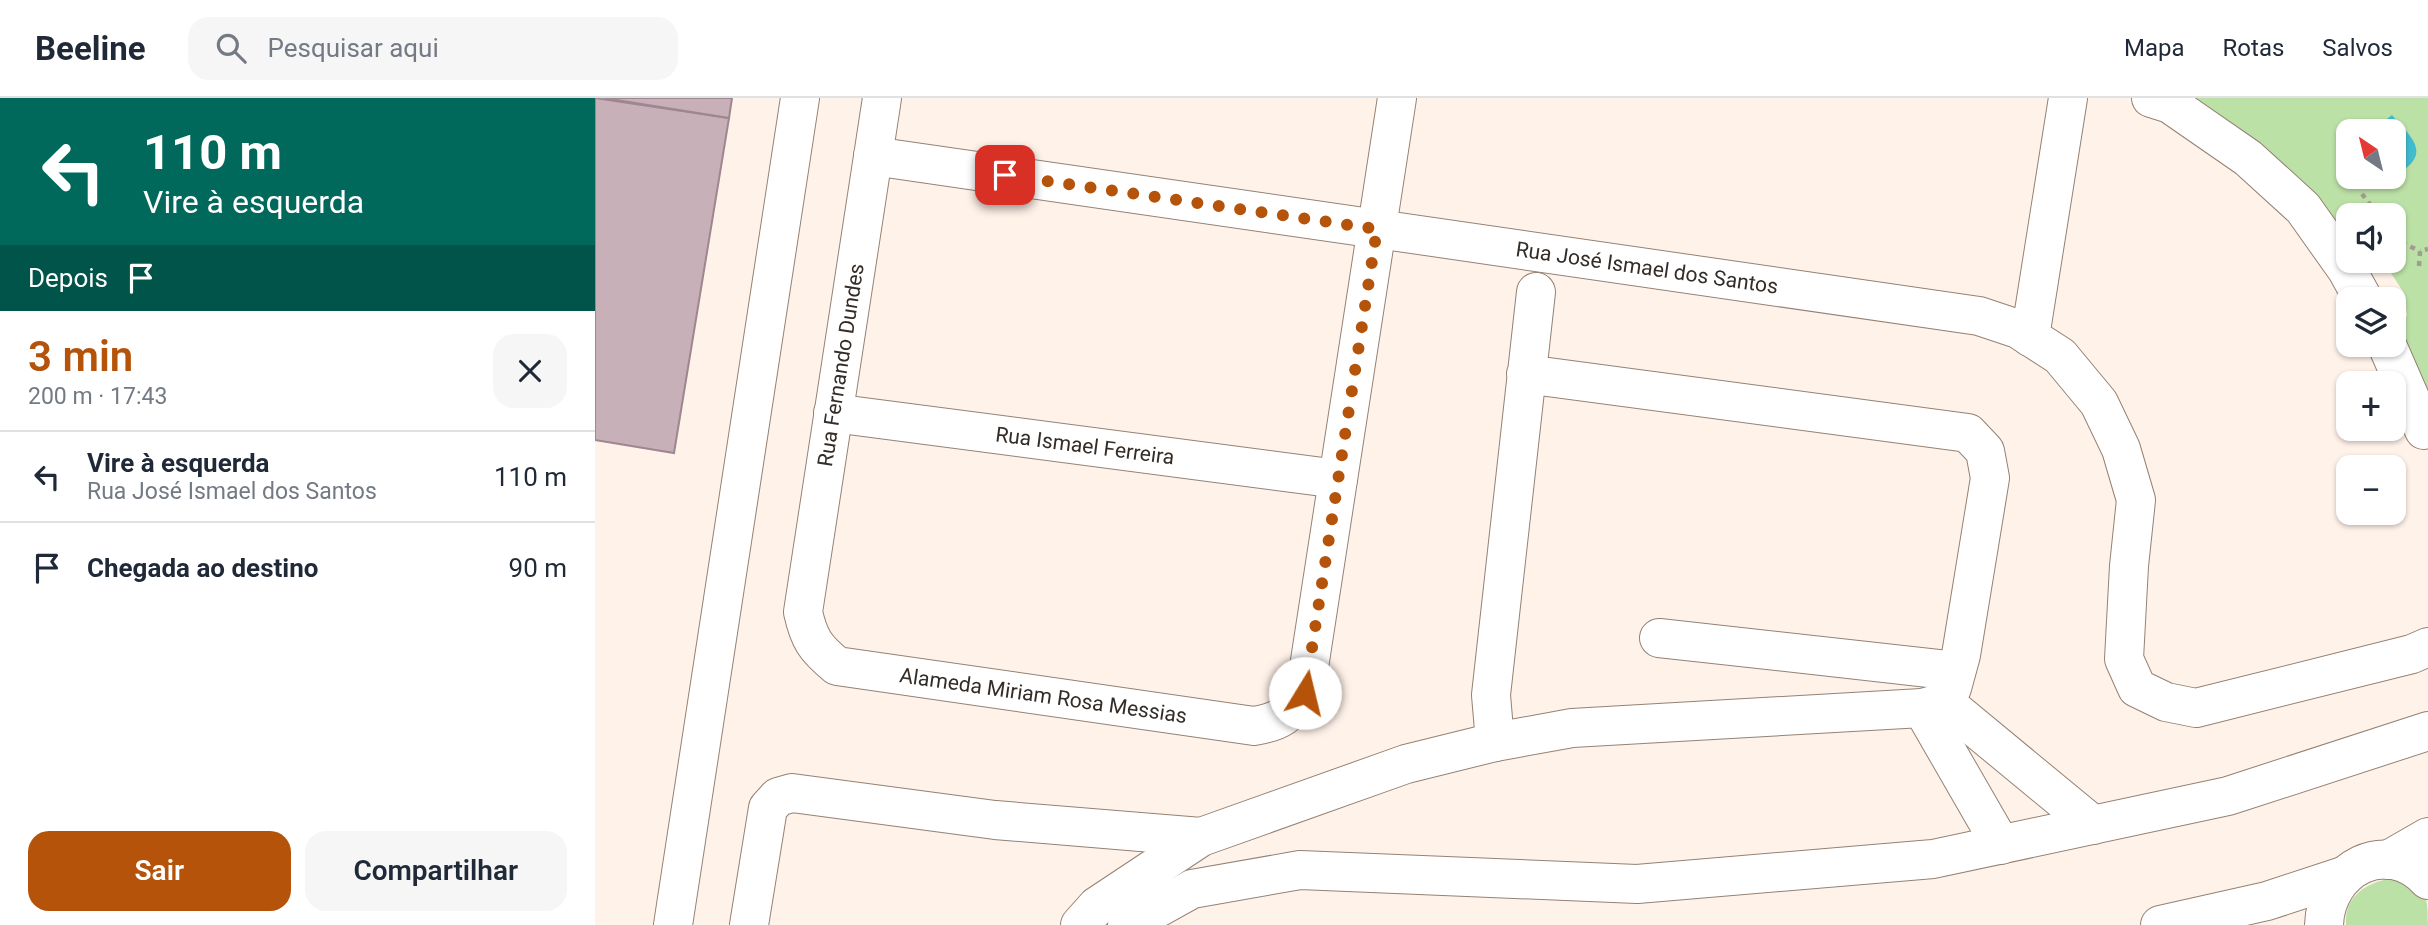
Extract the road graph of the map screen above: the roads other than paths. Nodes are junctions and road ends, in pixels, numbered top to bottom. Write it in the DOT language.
graph roads {
  1 [pos="800,98"];
  2 [pos="882,98"];
  3 [pos="1397,98"];
  4 [pos="2068,98"];
  5 [pos="2151,98"];
  6 [pos="873,156"];
  7 [pos="1377,229"];
  8 [pos="2356,287"];
  9 [pos="1536,292"];
  10 [pos="2030,337"];
  11 [pos="2392,357"];
  12 [pos="1527,374"];
  13 [pos="833,413"];
  14 [pos="2426,447"];
  15 [pos="1338,479"];
  16 [pos="808,633"];
  17 [pos="1659,638"];
  18 [pos="2428,647"];
  19 [pos="1941,694"];
  20 [pos="2428,732"];
  21 [pos="1495,742"];
  22 [pos="2093,825"];
  23 [pos="1201,837"];
  24 [pos="2428,837"];
  25 [pos="2001,845"];
  26 [pos="2388,860"];
  27 [pos="2343,876"];
  28 [pos="2428,880"];
  29 [pos="673,925"];
  30 [pos="749,925"];
  31 [pos="1080,925"];
  32 [pos="1127,925"];
  33 [pos="2160,925"];
  34 [pos="2324,925"];
  1 -- 29 [label="street"];
  2 -- 6 [label="street, Rua Fernando Dundes"];
  3 -- 7 [label="street"];
  4 -- 10 [label="street"];
  5 -- 8 [label="street"];
  6 -- 7 [label="street, Rua José Ismael dos Santos"];
  6 -- 13 [label="street, Rua Fernando Dundes"];
  7 -- 10 [label="street, Rua José Ismael dos Santos"];
  7 -- 15 [label="street"];
  9 -- 12 [label="street"];
  10 -- 18 [label="street, Rua José Ismael dos Santos"];
  11 -- 14 [label="street"];
  12 -- 19 [label="street"];
  12 -- 21 [label="street"];
  13 -- 15 [label="street, Rua Ismael Ferreira"];
  13 -- 16 [label="street, Rua Fernando Dundes"];
  15 -- 16 [label="street, Alameda Miriam Rosa Messias"];
  17 -- 19 [label="street"];
  19 -- 21 [label="street"];
  19 -- 22 [label="street"];
  19 -- 25 [label="street"];
  20 -- 22 [label="street"];
  21 -- 23 [label="street"];
  22 -- 25 [label="street"];
  23 -- 30 [label="street"];
  23 -- 31 [label="street"];
  24 -- 26 [label="street"];
  25 -- 32 [label="street"];
  26 -- 27 [label="street"];
  26 -- 28 [label="street"];
  27 -- 33 [label="street"];
  27 -- 34 [label="street"];
}
